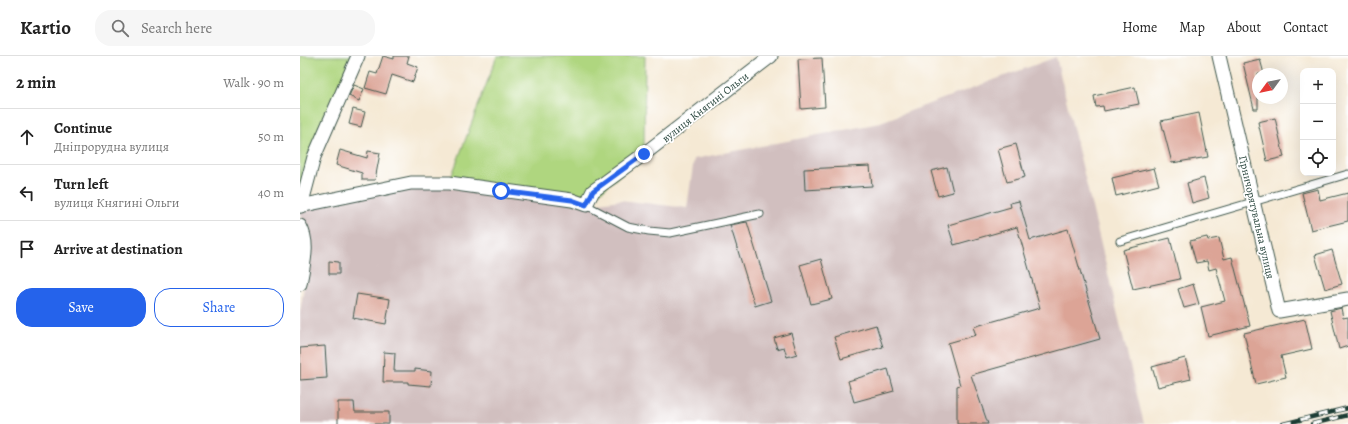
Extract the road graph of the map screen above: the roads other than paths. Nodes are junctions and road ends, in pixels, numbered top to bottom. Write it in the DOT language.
graph roads {
  1 [pos="358,56"];
  2 [pos="771,56"];
  3 [pos="1219,56"];
  4 [pos="1348,174"];
  5 [pos="1254,203"];
  6 [pos="586,205"];
  7 [pos="300,206"];
  8 [pos="760,214"];
  9 [pos="300,226"];
  10 [pos="1120,242"];
  11 [pos="300,284"];
  12 [pos="1348,299"];
  1 -- 7 [label="street"];
  2 -- 6 [label="street, вулиця Княгині Ольги"];
  3 -- 5 [label="street, Гірничорятувальна вулиця"];
  4 -- 5 [label="lane"];
  5 -- 10 [label="lane"];
  5 -- 12 [label="street, Гірничорятувальна вулиця"];
  6 -- 7 [label="street"];
  6 -- 8 [label="lane"];
  9 -- 11 [label="street"];
}
